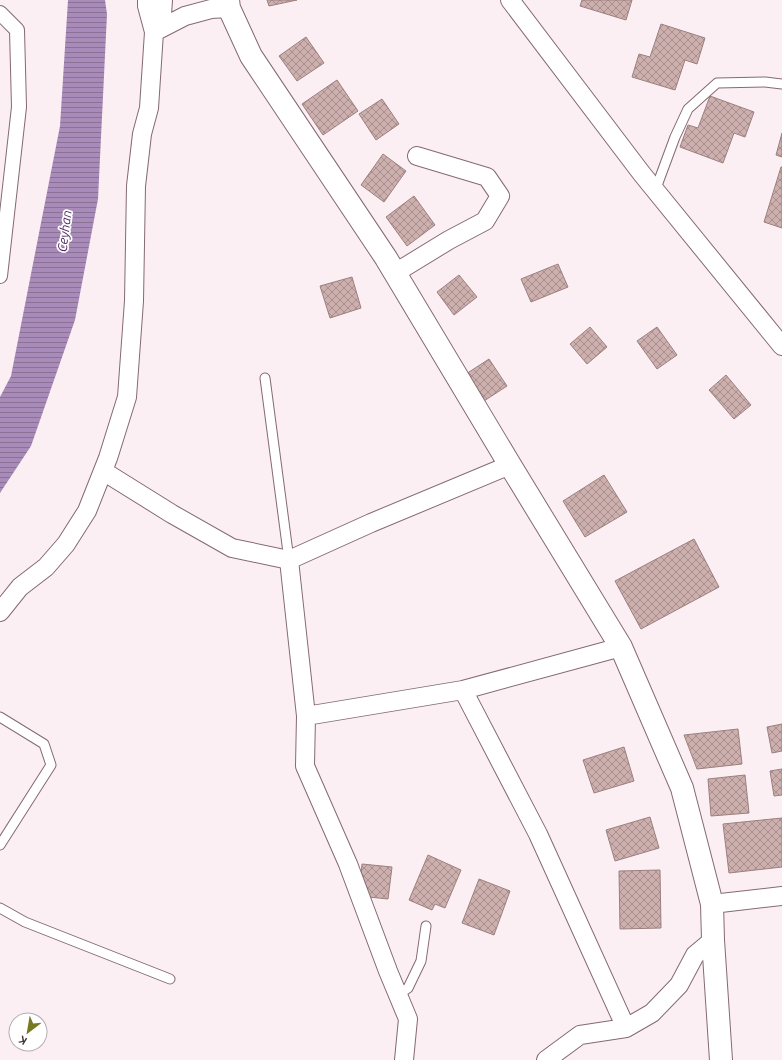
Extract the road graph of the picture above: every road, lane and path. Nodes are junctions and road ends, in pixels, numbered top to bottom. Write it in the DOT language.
graph roads {
  1 [pos="147,0"];
  2 [pos="163,0"];
  3 [pos="510,0"];
  4 [pos="227,3"];
  5 [pos="0,13"];
  6 [pos="154,32"];
  7 [pos="782,84"];
  8 [pos="417,156"];
  9 [pos="656,191"];
  10 [pos="395,273"];
  11 [pos="0,276"];
  12 [pos="782,346"];
  13 [pos="265,378"];
  14 [pos="510,465"];
  15 [pos="103,471"];
  16 [pos="289,560"];
  17 [pos="0,612"];
  18 [pos="621,647"];
  19 [pos="463,690"];
  20 [pos="306,716"];
  21 [pos="0,717"];
  22 [pos="0,845"];
  23 [pos="782,896"];
  24 [pos="712,904"];
  25 [pos="0,908"];
  26 [pos="426,926"];
  27 [pos="713,940"];
  28 [pos="170,979"];
  29 [pos="398,995"];
  30 [pos="626,1028"];
  31 [pos="409,1059"];
  32 [pos="546,1060"];
  33 [pos="721,1060"];
  1 -- 6 [label="street"];
  2 -- 6 [label="street"];
  3 -- 9 [label="street"];
  4 -- 6 [label="street"];
  4 -- 10 [label="main road"];
  5 -- 11 [label="street"];
  6 -- 15 [label="street"];
  7 -- 9 [label="lane"];
  8 -- 10 [label="street"];
  9 -- 12 [label="street"];
  10 -- 14 [label="main road"];
  13 -- 16 [label="lane"];
  14 -- 16 [label="street"];
  14 -- 18 [label="main road"];
  15 -- 16 [label="street"];
  15 -- 17 [label="street"];
  16 -- 20 [label="street"];
  18 -- 19 [label="street"];
  18 -- 24 [label="main road"];
  19 -- 20 [label="street"];
  19 -- 30 [label="street"];
  20 -- 29 [label="street"];
  21 -- 22 [label="lane"];
  23 -- 24 [label="street"];
  24 -- 27 [label="main road"];
  25 -- 28 [label="lane"];
  26 -- 29 [label="lane"];
  27 -- 30 [label="street"];
  27 -- 33 [label="main road"];
  29 -- 31 [label="street"];
  30 -- 32 [label="street"];
}
